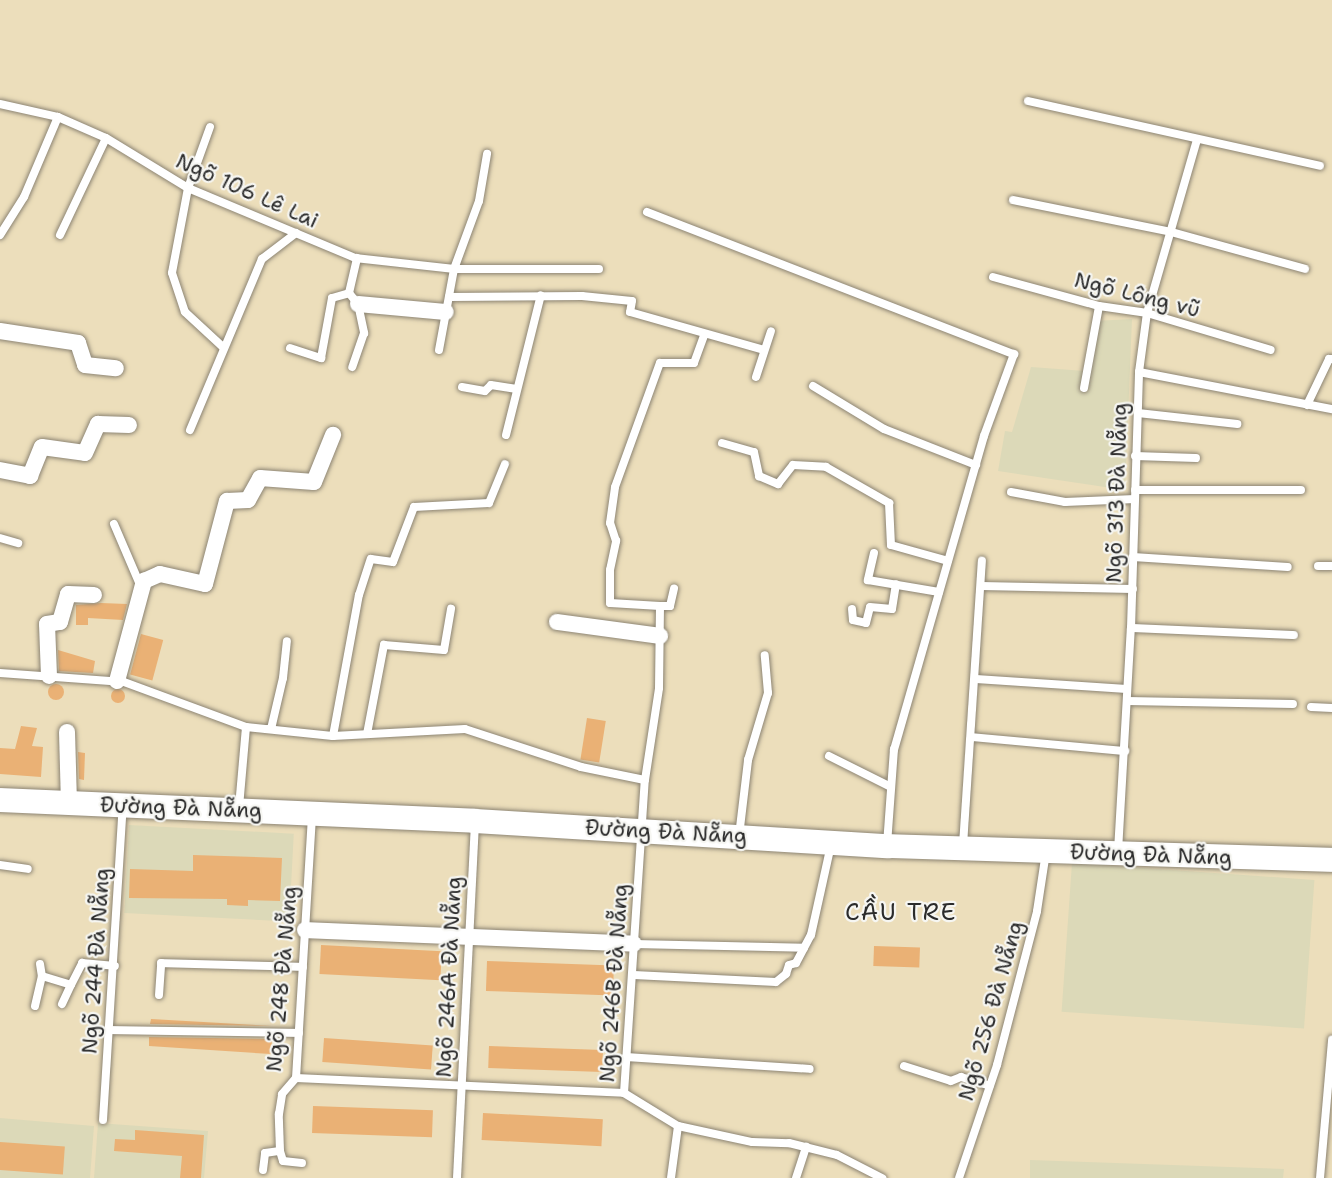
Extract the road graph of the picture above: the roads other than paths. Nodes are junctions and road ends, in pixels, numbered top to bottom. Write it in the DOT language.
graph roads {
  1 [pos="1028,102"];
  2 [pos="0,104"];
  3 [pos="58,117"];
  4 [pos="210,127"];
  5 [pos="106,138"];
  6 [pos="1197,140"];
  7 [pos="487,154"];
  8 [pos="1320,166"];
  9 [pos="188,188"];
  10 [pos="1013,200"];
  11 [pos="647,212"];
  12 [pos="1171,232"];
  13 [pos="296,233"];
  14 [pos="0,235"];
  15 [pos="60,235"];
  16 [pos="357,258"];
  17 [pos="454,268"];
  18 [pos="599,268"];
  19 [pos="1305,269"];
  20 [pos="993,277"];
  21 [pos="541,295"];
  22 [pos="354,298"];
  23 [pos="448,304"];
  24 [pos="1099,306"];
  25 [pos="1147,313"];
  26 [pos="0,331"];
  27 [pos="771,331"];
  28 [pos="704,335"];
  29 [pos="224,348"];
  30 [pos="290,348"];
  31 [pos="439,350"];
  32 [pos="764,350"];
  33 [pos="1271,350"];
  34 [pos="1332,359"];
  35 [pos="352,367"];
  36 [pos="116,368"];
  37 [pos="1139,372"];
  38 [pos="756,377"];
  39 [pos="813,386"];
  40 [pos="462,387"];
  41 [pos="1084,388"];
  42 [pos="517,389"];
  43 [pos="1307,405"];
  44 [pos="1332,409"];
  45 [pos="1138,413"];
  46 [pos="1237,424"];
  47 [pos="129,425"];
  48 [pos="190,430"];
  49 [pos="333,435"];
  50 [pos="506,435"];
  51 [pos="722,442"];
  52 [pos="1135,456"];
  53 [pos="1196,458"];
  54 [pos="505,464"];
  55 [pos="976,465"];
  56 [pos="0,470"];
  57 [pos="1301,490"];
  58 [pos="1011,492"];
  59 [pos="1135,494"];
  60 [pos="114,524"];
  61 [pos="0,538"];
  62 [pos="18,543"];
  63 [pos="874,554"];
  64 [pos="1133,557"];
  65 [pos="948,561"];
  66 [pos="982,561"];
  67 [pos="1318,566"];
  68 [pos="1332,566"];
  69 [pos="1288,567"];
  70 [pos="896,584"];
  71 [pos="981,586"];
  72 [pos="674,588"];
  73 [pos="142,590"];
  74 [pos="1132,590"];
  75 [pos="939,592"];
  76 [pos="94,595"];
  77 [pos="660,606"];
  78 [pos="451,609"];
  79 [pos="852,609"];
  80 [pos="557,622"];
  81 [pos="1131,628"];
  82 [pos="1294,635"];
  83 [pos="660,636"];
  84 [pos="287,642"];
  85 [pos="765,655"];
  86 [pos="0,672"];
  87 [pos="49,676"];
  88 [pos="976,679"];
  89 [pos="117,681"];
  90 [pos="1127,689"];
  91 [pos="1127,701"];
  92 [pos="1293,704"];
  93 [pos="1311,707"];
  94 [pos="1332,708"];
  95 [pos="246,727"];
  96 [pos="271,729"];
  97 [pos="67,732"];
  98 [pos="367,734"];
  99 [pos="333,736"];
  100 [pos="971,737"];
  101 [pos="1125,751"];
  102 [pos="829,756"];
  103 [pos="645,780"];
  104 [pos="891,787"];
  105 [pos="0,800"];
  106 [pos="69,803"];
  107 [pos="123,806"];
  108 [pos="239,809"];
  109 [pos="312,813"];
  110 [pos="476,821"];
  111 [pos="644,830"];
  112 [pos="738,836"];
  113 [pos="831,843"];
  114 [pos="887,846"];
  115 [pos="963,848"];
  116 [pos="1046,851"];
  117 [pos="1118,854"];
  118 [pos="1332,860"];
  119 [pos="0,866"];
  120 [pos="28,869"];
  121 [pos="305,930"];
  122 [pos="471,938"];
  123 [pos="634,944"];
  124 [pos="804,948"];
  125 [pos="40,964"];
  126 [pos="115,966"];
  127 [pos="303,967"];
  128 [pos="634,975"];
  129 [pos="42,976"];
  130 [pos="70,985"];
  131 [pos="159,995"];
  132 [pos="62,1004"];
  133 [pos="35,1006"];
  134 [pos="110,1030"];
  135 [pos="299,1033"];
  136 [pos="1332,1040"];
  137 [pos="626,1057"];
  138 [pos="904,1066"];
  139 [pos="810,1069"];
  140 [pos="296,1078"];
  141 [pos="1330,1082"];
  142 [pos="462,1085"];
  143 [pos="990,1086"];
  144 [pos="624,1093"];
  145 [pos="102,1120"];
  146 [pos="678,1126"];
  147 [pos="1328,1144"];
  148 [pos="806,1147"];
  149 [pos="280,1151"];
  150 [pos="302,1164"];
  151 [pos="263,1170"];
  152 [pos="458,1178"];
  153 [pos="671,1178"];
  154 [pos="796,1178"];
  155 [pos="882,1178"];
  156 [pos="959,1178"];
  157 [pos="1320,1178"];
  1 -- 6 [label="lane"];
  2 -- 3 [label="lane, Ngõ 106 Lê Lai"];
  3 -- 5 [label="lane, Ngõ 106 Lê Lai"];
  3 -- 14 [label="lane"];
  4 -- 9 [label="lane"];
  5 -- 9 [label="lane, Ngõ 106 Lê Lai"];
  5 -- 15 [label="lane"];
  6 -- 8 [label="lane"];
  6 -- 12 [label="lane, Ngõ 313 Đà Nẵng"];
  7 -- 17 [label="lane"];
  9 -- 13 [label="lane, Ngõ 106 Lê Lai"];
  9 -- 29 [label="lane"];
  10 -- 12 [label="lane"];
  11 -- 55 [label="lane"];
  12 -- 19 [label="lane"];
  12 -- 25 [label="lane, Ngõ 313 Đà Nẵng"];
  13 -- 16 [label="lane, Ngõ 106 Lê Lai"];
  13 -- 29 [label="lane"];
  16 -- 17 [label="lane, Ngõ 106 Lê Lai"];
  16 -- 22 [label="lane"];
  17 -- 18 [label="lane, Ngõ 106 Lê Lai"];
  17 -- 23 [label="lane"];
  20 -- 24 [label="lane, Ngõ Lông vũ"];
  21 -- 23 [label="lane"];
  21 -- 28 [label="lane"];
  21 -- 42 [label="lane"];
  22 -- 23 [label="street"];
  22 -- 30 [label="lane"];
  22 -- 35 [label="lane"];
  23 -- 31 [label="lane"];
  24 -- 25 [label="lane, Ngõ Lông vũ"];
  24 -- 41 [label="lane"];
  25 -- 33 [label="lane, Ngõ Lông vũ"];
  25 -- 37 [label="lane, Ngõ 313 Đà Nẵng"];
  26 -- 36 [label="street"];
  27 -- 32 [label="lane"];
  28 -- 32 [label="lane"];
  28 -- 77 [label="lane"];
  29 -- 48 [label="lane"];
  32 -- 38 [label="lane"];
  34 -- 43 [label="lane"];
  37 -- 43 [label="lane"];
  37 -- 45 [label="lane, Ngõ 313 Đà Nẵng"];
  39 -- 55 [label="lane"];
  40 -- 42 [label="lane"];
  42 -- 50 [label="lane"];
  43 -- 44 [label="lane"];
  45 -- 46 [label="lane"];
  45 -- 52 [label="lane, Ngõ 313 Đà Nẵng"];
  47 -- 56 [label="street"];
  49 -- 73 [label="street"];
  51 -- 65 [label="lane"];
  52 -- 53 [label="lane"];
  52 -- 59 [label="lane, Ngõ 313 Đà Nẵng"];
  54 -- 99 [label="lane"];
  55 -- 65 [label="lane"];
  57 -- 59 [label="lane"];
  58 -- 59 [label="lane"];
  59 -- 64 [label="lane, Ngõ 313 Đà Nẵng"];
  60 -- 73 [label="lane"];
  61 -- 62 [label="lane"];
  63 -- 70 [label="lane"];
  64 -- 69 [label="lane"];
  64 -- 74 [label="lane, Ngõ 313 Đà Nẵng"];
  65 -- 75 [label="lane"];
  66 -- 71 [label="lane"];
  67 -- 68 [label="lane"];
  70 -- 75 [label="lane"];
  70 -- 79 [label="lane"];
  71 -- 74 [label="lane"];
  71 -- 88 [label="lane"];
  72 -- 77 [label="lane"];
  73 -- 89 [label="street"];
  74 -- 81 [label="lane, Ngõ 313 Đà Nẵng"];
  75 -- 104 [label="lane"];
  76 -- 87 [label="street"];
  77 -- 83 [label="lane, Ngõ 246B Đà Nẵng"];
  78 -- 98 [label="lane"];
  80 -- 83 [label="street"];
  81 -- 82 [label="lane"];
  81 -- 90 [label="lane, Ngõ 313 Đà Nẵng"];
  83 -- 103 [label="lane, Ngõ 246B Đà Nẵng"];
  84 -- 96 [label="lane"];
  85 -- 112 [label="lane"];
  86 -- 87 [label="lane"];
  87 -- 89 [label="lane"];
  88 -- 90 [label="lane"];
  88 -- 100 [label="lane"];
  89 -- 95 [label="lane"];
  90 -- 91 [label="lane, Ngõ 313 Đà Nẵng"];
  91 -- 92 [label="lane"];
  91 -- 101 [label="lane, Ngõ 313 Đà Nẵng"];
  93 -- 94 [label="lane"];
  95 -- 96 [label="lane"];
  95 -- 108 [label="lane"];
  96 -- 99 [label="lane"];
  97 -- 106 [label="street"];
  98 -- 99 [label="lane"];
  98 -- 103 [label="lane"];
  100 -- 101 [label="lane"];
  100 -- 115 [label="lane"];
  101 -- 117 [label="lane, Ngõ 313 Đà Nẵng"];
  102 -- 104 [label="lane"];
  103 -- 111 [label="lane, Ngõ 246B Đà Nẵng"];
  104 -- 114 [label="lane"];
  105 -- 106 [label="main road, Đường Đà Nẵng"];
  106 -- 107 [label="main road, Đường Đà Nẵng"];
  107 -- 108 [label="main road, Đường Đà Nẵng"];
  107 -- 126 [label="lane, Ngõ 244 Đà Nẵng"];
  108 -- 109 [label="main road, Đường Đà Nẵng"];
  109 -- 110 [label="main road, Đường Đà Nẵng"];
  109 -- 121 [label="lane, Ngõ 248 Đà Nẵng"];
  110 -- 111 [label="main road, Đường Đà Nẵng"];
  110 -- 122 [label="lane, Ngõ 246A Đà Nẵng"];
  111 -- 112 [label="main road, Đường Đà Nẵng"];
  111 -- 123 [label="lane, Ngõ 246B Đà Nẵng"];
  112 -- 113 [label="main road, Đường Đà Nẵng"];
  113 -- 114 [label="main road, Đường Đà Nẵng"];
  113 -- 124 [label="lane"];
  114 -- 115 [label="main road, Đường Đà Nẵng"];
  115 -- 116 [label="main road, Đường Đà Nẵng"];
  116 -- 117 [label="main road, Đường Đà Nẵng"];
  116 -- 143 [label="lane, Ngõ 256 Đà Nẵng"];
  117 -- 118 [label="main road, Đường Đà Nẵng"];
  119 -- 120 [label="lane"];
  121 -- 122 [label="street"];
  121 -- 127 [label="lane, Ngõ 248 Đà Nẵng"];
  122 -- 123 [label="street"];
  122 -- 142 [label="lane, Ngõ 246A Đà Nẵng"];
  123 -- 124 [label="lane"];
  123 -- 128 [label="lane, Ngõ 246B Đà Nẵng"];
  124 -- 128 [label="lane"];
  125 -- 129 [label="lane"];
  126 -- 130 [label="lane"];
  126 -- 134 [label="lane, Ngõ 244 Đà Nẵng"];
  127 -- 131 [label="lane"];
  127 -- 135 [label="lane, Ngõ 248 Đà Nẵng"];
  128 -- 137 [label="lane, Ngõ 246B Đà Nẵng"];
  129 -- 130 [label="lane"];
  129 -- 133 [label="lane"];
  130 -- 132 [label="lane"];
  134 -- 135 [label="lane"];
  134 -- 145 [label="lane, Ngõ 244 Đà Nẵng"];
  135 -- 140 [label="lane, Ngõ 248 Đà Nẵng"];
  136 -- 141 [label="lane"];
  137 -- 139 [label="lane"];
  137 -- 144 [label="lane, Ngõ 246B Đà Nẵng"];
  138 -- 143 [label="lane"];
  140 -- 142 [label="lane"];
  140 -- 149 [label="lane, Ngõ 248 Đà Nẵng"];
  141 -- 147 [label="lane"];
  142 -- 144 [label="lane"];
  142 -- 152 [label="lane, Ngõ 246A Đà Nẵng"];
  143 -- 156 [label="lane, Ngõ 256 Đà Nẵng"];
  144 -- 146 [label="lane, Ngõ 246B Đà Nẵng"];
  146 -- 148 [label="lane, Ngõ 246B Đà Nẵng"];
  146 -- 153 [label="lane"];
  147 -- 157 [label="lane"];
  148 -- 154 [label="lane"];
  148 -- 155 [label="lane, Ngõ 246B Đà Nẵng"];
  149 -- 150 [label="lane"];
  149 -- 151 [label="lane"];
}
